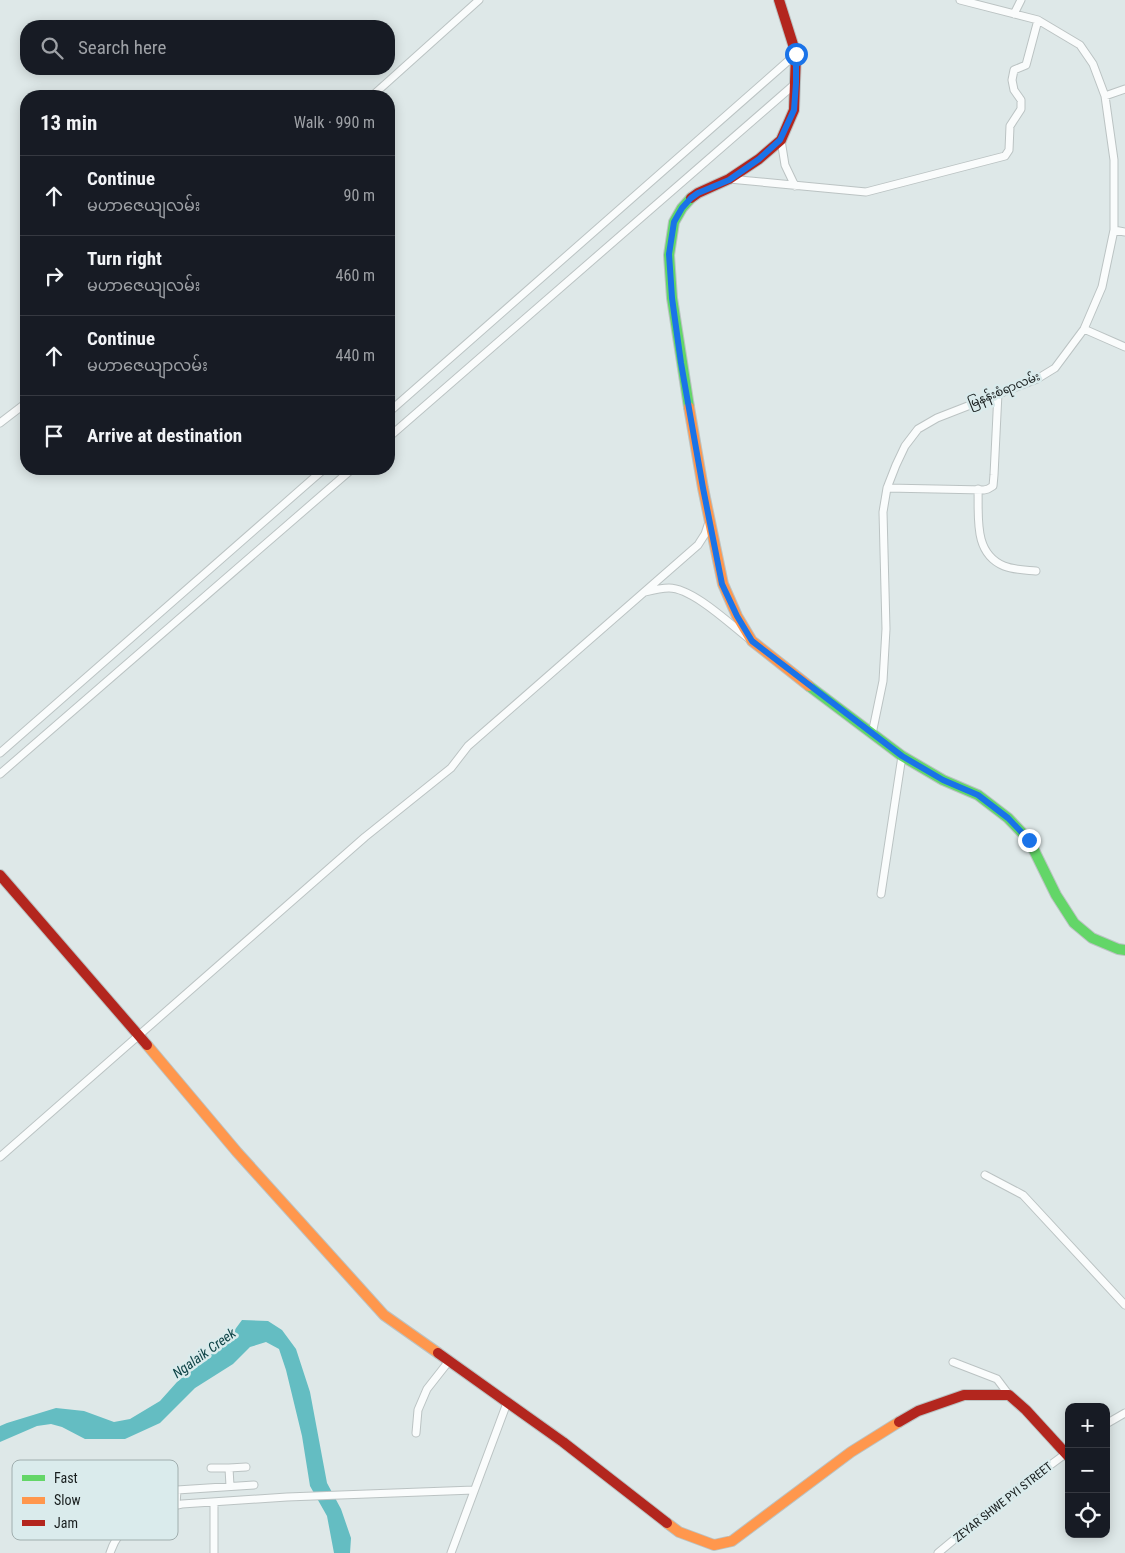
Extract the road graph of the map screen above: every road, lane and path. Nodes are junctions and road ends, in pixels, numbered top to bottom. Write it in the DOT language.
graph roads {
  1 [pos="479,0"];
  2 [pos="779,0"];
  3 [pos="960,0"];
  4 [pos="1021,0"];
  5 [pos="1014,14"];
  6 [pos="1038,20"];
  7 [pos="796,54"];
  8 [pos="796,83"];
  9 [pos="1125,89"];
  10 [pos="379,90"];
  11 [pos="1105,96"];
  12 [pos="780,140"];
  13 [pos="729,180"];
  14 [pos="795,186"];
  15 [pos="1114,230"];
  16 [pos="1125,232"];
  17 [pos="1084,329"];
  18 [pos="1125,347"];
  19 [pos="998,393"];
  20 [pos="395,407"];
  21 [pos="20,408"];
  22 [pos="0,423"];
  23 [pos="395,432"];
  24 [pos="317,475"];
  25 [pos="345,475"];
  26 [pos="887,488"];
  27 [pos="978,489"];
  28 [pos="709,521"];
  29 [pos="1036,571"];
  30 [pos="642,593"];
  31 [pos="752,641"];
  32 [pos="872,734"];
  33 [pos="0,753"];
  34 [pos="902,756"];
  35 [pos="0,774"];
  36 [pos="0,875"];
  37 [pos="882,894"];
  38 [pos="1125,950"];
  39 [pos="139,1035"];
  40 [pos="0,1157"];
  41 [pos="985,1175"];
  42 [pos="1125,1305"];
  43 [pos="449,1362"];
  44 [pos="952,1362"];
  45 [pos="1009,1395"];
  46 [pos="507,1403"];
  47 [pos="1125,1413"];
  48 [pos="1110,1422"];
  49 [pos="416,1432"];
  50 [pos="1065,1451"];
  51 [pos="1065,1456"];
  52 [pos="246,1467"];
  53 [pos="211,1468"];
  54 [pos="229,1468"];
  55 [pos="254,1485"];
  56 [pos="230,1486"];
  57 [pos="178,1490"];
  58 [pos="474,1490"];
  59 [pos="214,1502"];
  60 [pos="178,1505"];
  61 [pos="116,1540"];
  62 [pos="110,1553"];
  63 [pos="214,1553"];
  64 [pos="451,1553"];
  65 [pos="938,1553"];
  1 -- 10 [label="street"];
  2 -- 7 [label="street"];
  3 -- 5 [label="street, မြနန်းစံရာလမ်း"];
  4 -- 5 [label="street"];
  5 -- 6 [label="street, မြနန်းစံရာလမ်း"];
  6 -- 11 [label="street, မြနန်းစံရာလမ်း"];
  6 -- 14 [label="street"];
  7 -- 8 [label="street"];
  7 -- 20 [label="street"];
  8 -- 12 [label="street"];
  8 -- 23 [label="street"];
  9 -- 11 [label="street"];
  11 -- 15 [label="street, မြနန်းစံရာလမ်း"];
  12 -- 13 [label="street"];
  12 -- 14 [label="street"];
  13 -- 14 [label="street"];
  13 -- 28 [label="street"];
  15 -- 16 [label="street"];
  15 -- 17 [label="street, မြနန်းစံရာလမ်း"];
  17 -- 18 [label="street"];
  17 -- 19 [label="street, မြနန်းစံရာလမ်း"];
  19 -- 26 [label="street, မြနန်းစံရာလမ်း"];
  19 -- 27 [label="street"];
  21 -- 22 [label="street"];
  24 -- 33 [label="street"];
  25 -- 35 [label="street"];
  26 -- 27 [label="street"];
  26 -- 32 [label="street, မြနန်းစံရာလမ်း"];
  27 -- 29 [label="street"];
  28 -- 30 [label="street"];
  28 -- 31 [label="street"];
  30 -- 31 [label="street"];
  30 -- 39 [label="street"];
  31 -- 32 [label="street"];
  32 -- 34 [label="street"];
  34 -- 37 [label="street"];
  34 -- 38 [label="street"];
  36 -- 39 [label="street"];
  39 -- 40 [label="street"];
  39 -- 43 [label="street"];
  41 -- 42 [label="street"];
  43 -- 46 [label="street"];
  43 -- 49 [label="street"];
  44 -- 45 [label="street"];
  45 -- 46 [label="street"];
  45 -- 50 [label="street"];
  46 -- 58 [label="street"];
  47 -- 48 [label="street"];
  51 -- 65 [label="street, ZEYAR SHWE PYI STREET"];
  52 -- 54 [label="street"];
  53 -- 54 [label="street"];
  54 -- 56 [label="street"];
  55 -- 56 [label="street"];
  56 -- 57 [label="street"];
  58 -- 59 [label="street"];
  58 -- 64 [label="street"];
  59 -- 60 [label="street"];
  59 -- 63 [label="street"];
  61 -- 62 [label="street"];
}
